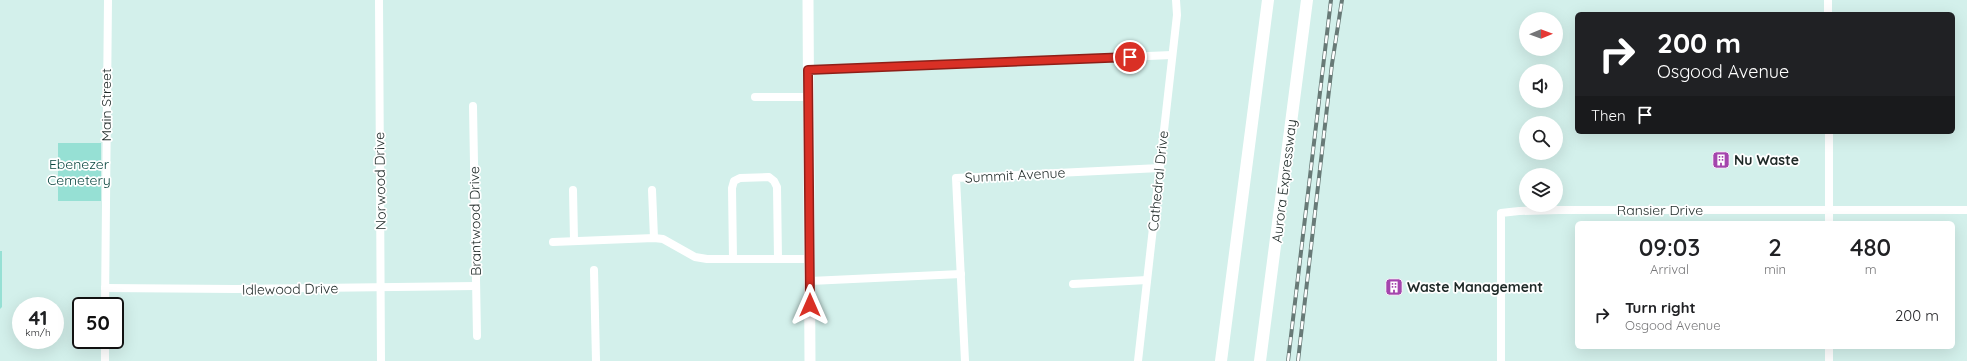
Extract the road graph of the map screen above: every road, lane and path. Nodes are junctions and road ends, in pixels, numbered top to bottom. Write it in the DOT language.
graph roads {
  1 [pos="108,0"];
  2 [pos="379,0"];
  3 [pos="808,0"];
  4 [pos="1176,0"];
  5 [pos="1268,0"];
  6 [pos="1307,0"];
  7 [pos="1828,0"];
  8 [pos="1828,12"];
  9 [pos="1172,55"];
  10 [pos="808,70"];
  11 [pos="755,97"];
  12 [pos="809,97"];
  13 [pos="473,106"];
  14 [pos="1829,134"];
  15 [pos="1160,168"];
  16 [pos="573,190"];
  17 [pos="652,190"];
  18 [pos="1830,210"];
  19 [pos="1967,210"];
  20 [pos="1829,221"];
  21 [pos="654,238"];
  22 [pos="574,241"];
  23 [pos="553,242"];
  24 [pos="733,259"];
  25 [pos="778,259"];
  26 [pos="810,259"];
  27 [pos="594,270"];
  28 [pos="961,274"];
  29 [pos="1147,280"];
  30 [pos="810,281"];
  31 [pos="1074,284"];
  32 [pos="476,286"];
  33 [pos="105,288"];
  34 [pos="381,288"];
  35 [pos="105,297"];
  36 [pos="477,336"];
  37 [pos="105,349"];
  38 [pos="1829,349"];
  39 [pos="105,361"];
  40 [pos="381,361"];
  41 [pos="596,361"];
  42 [pos="810,361"];
  43 [pos="965,361"];
  44 [pos="1138,361"];
  45 [pos="1221,361"];
  46 [pos="1260,361"];
  47 [pos="1501,361"];
  48 [pos="1829,361"];
  1 -- 33 [label="street, Main Street"];
  2 -- 34 [label="street, Norwood Drive"];
  3 -- 10 [label="main road"];
  4 -- 9 [label="street, Cathedral Drive"];
  5 -- 45 [label="highway"];
  6 -- 46 [label="highway, Aurora Expressway"];
  7 -- 8 [label="street"];
  9 -- 10 [label="street"];
  9 -- 15 [label="street, Cathedral Drive"];
  10 -- 12 [label="main road"];
  11 -- 12 [label="street"];
  12 -- 26 [label="main road"];
  13 -- 32 [label="street, Brantwood Drive"];
  14 -- 18 [label="street"];
  15 -- 28 [label="street, Summit Avenue"];
  15 -- 29 [label="street, Cathedral Drive"];
  16 -- 22 [label="street"];
  17 -- 21 [label="street"];
  18 -- 19 [label="street, Ransier Drive"];
  18 -- 20 [label="street"];
  18 -- 47 [label="street, Ransier Drive"];
  21 -- 22 [label="street"];
  21 -- 24 [label="street"];
  22 -- 23 [label="street"];
  24 -- 25 [label="street"];
  24 -- 25 [label="street"];
  25 -- 26 [label="street"];
  26 -- 30 [label="main road"];
  27 -- 41 [label="street"];
  28 -- 30 [label="street"];
  28 -- 43 [label="street, Summit Avenue"];
  29 -- 31 [label="street"];
  29 -- 44 [label="street, Cathedral Drive"];
  30 -- 42 [label="main road"];
  32 -- 34 [label="street, Idlewood Drive"];
  32 -- 36 [label="street, Brantwood Drive"];
  33 -- 34 [label="street, Idlewood Drive"];
  33 -- 35 [label="street, Main Street"];
  34 -- 40 [label="street, Norwood Drive"];
  37 -- 39 [label="street"];
  38 -- 48 [label="street"];
}
